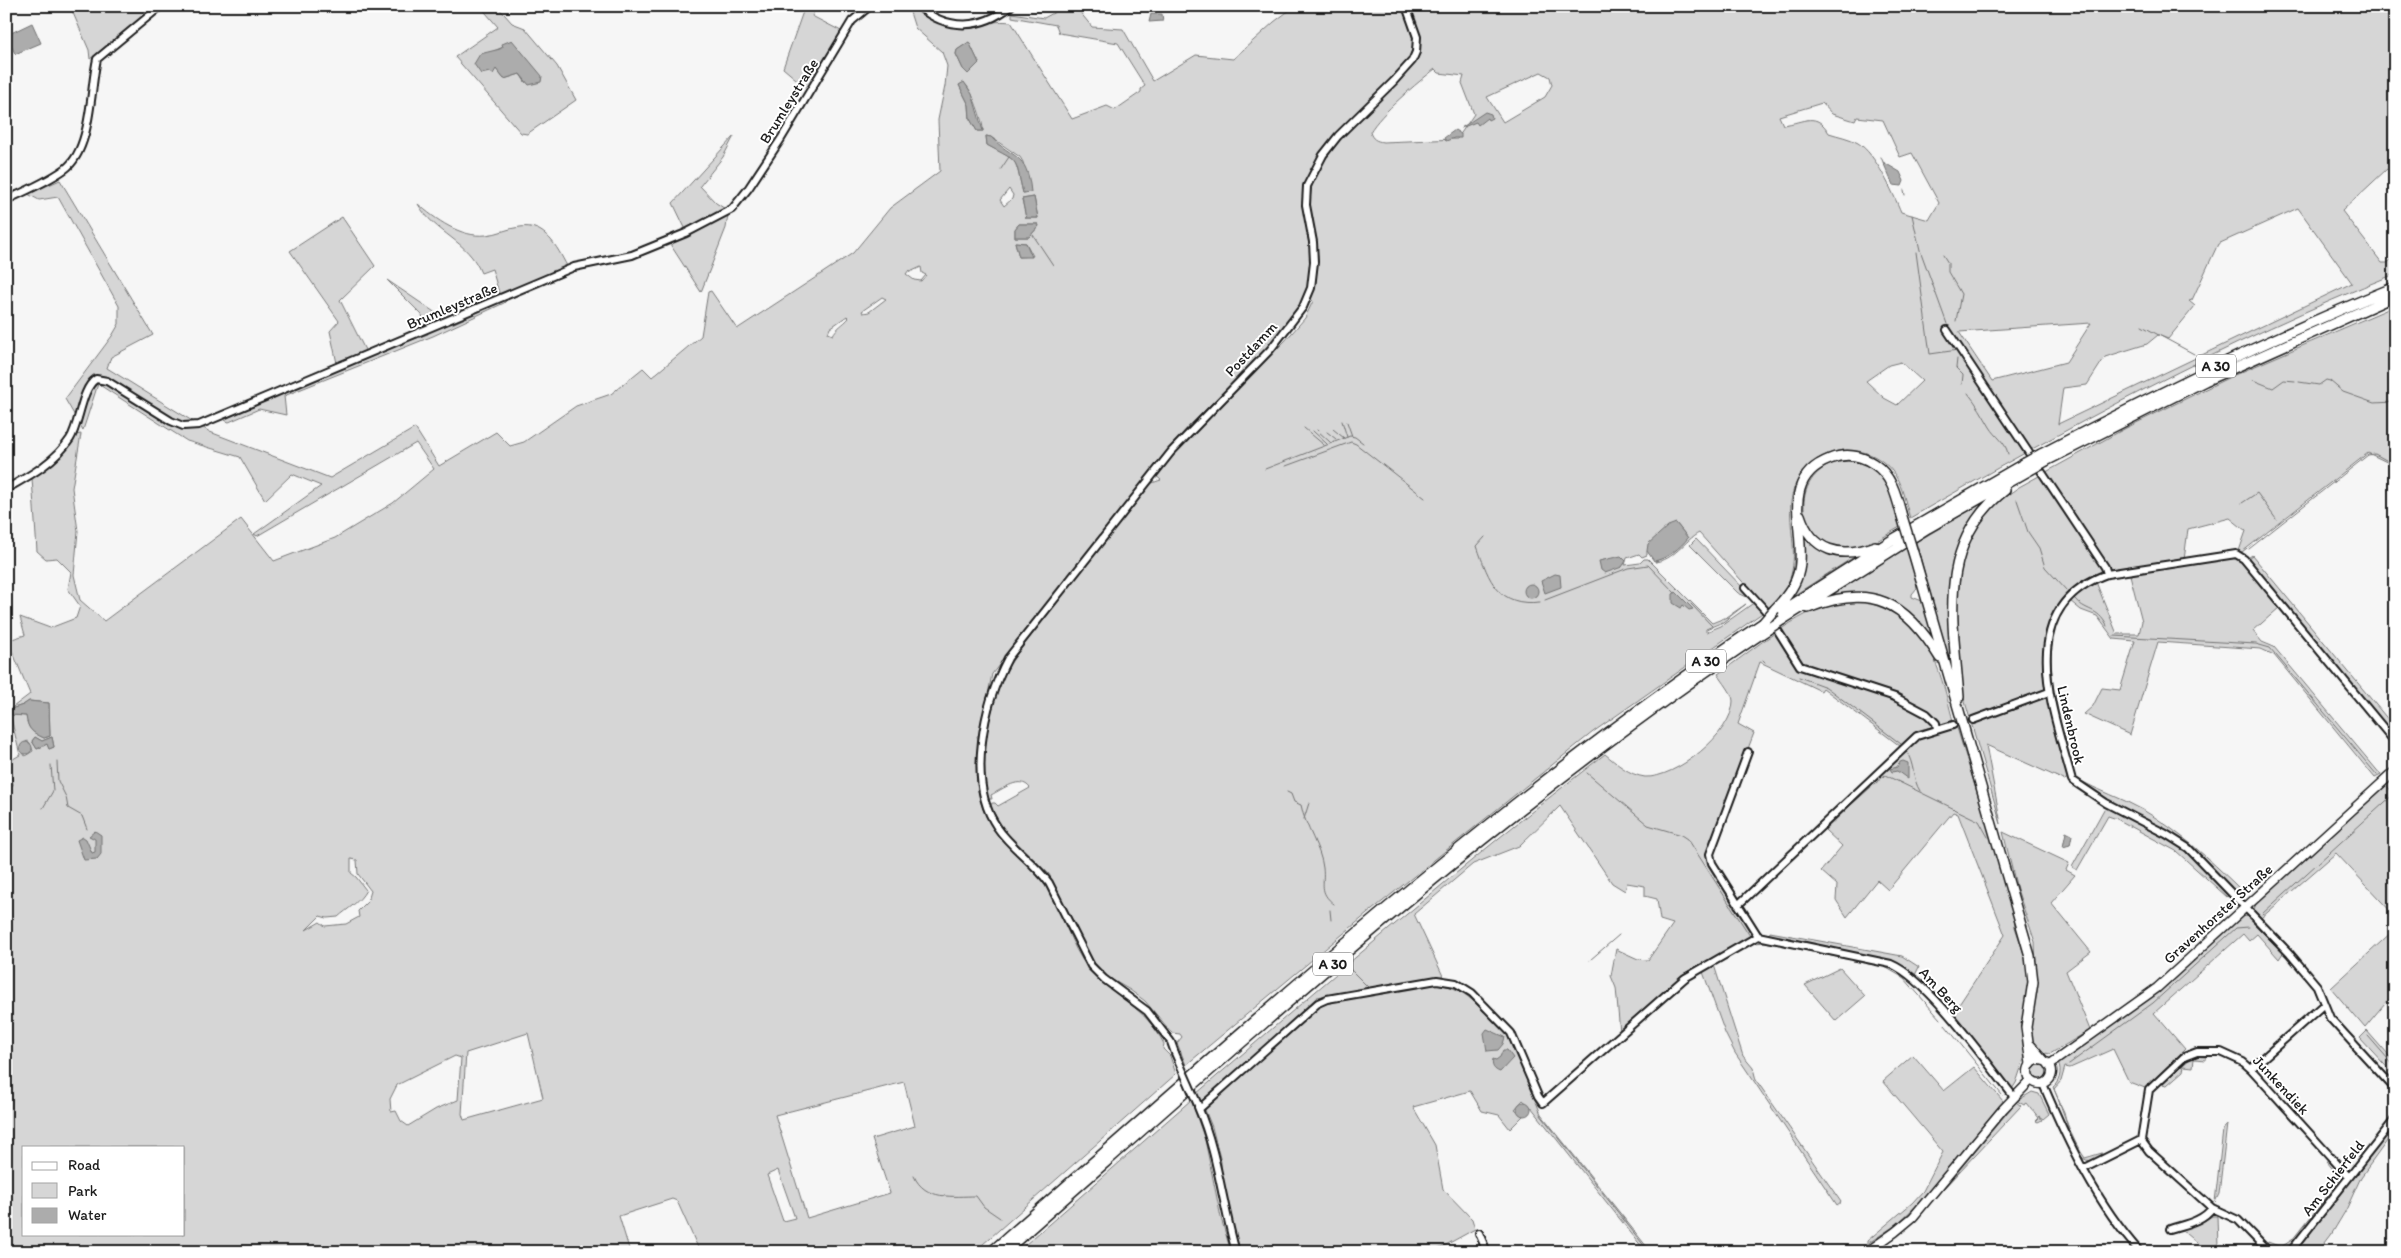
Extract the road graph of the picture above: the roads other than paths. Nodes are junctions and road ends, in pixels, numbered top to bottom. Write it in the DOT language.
graph roads {
  1 [pos="161,6"];
  2 [pos="870,6"];
  3 [pos="918,6"];
  4 [pos="1011,6"];
  5 [pos="1406,6"];
  6 [pos="6,200"];
  7 [pos="2395,287"];
  8 [pos="2395,296"];
  9 [pos="1947,330"];
  10 [pos="2044,458"];
  11 [pos="2028,467"];
  12 [pos="6,490"];
  13 [pos="1798,503"];
  14 [pos="1892,540"];
  15 [pos="2107,574"];
  16 [pos="1745,588"];
  17 [pos="1778,613"];
  18 [pos="1765,627"];
  19 [pos="1778,631"];
  20 [pos="1946,669"];
  21 [pos="2049,692"];
  22 [pos="1960,712"];
  23 [pos="1972,720"];
  24 [pos="1953,725"];
  25 [pos="1938,729"];
  26 [pos="2395,742"];
  27 [pos="1748,752"];
  28 [pos="2395,771"];
  29 [pos="1738,905"];
  30 [pos="2246,908"];
  31 [pos="1758,936"];
  32 [pos="2323,1005"];
  33 [pos="2028,1041"];
  34 [pos="2046,1063"];
  35 [pos="2031,1064"];
  36 [pos="2251,1069"];
  37 [pos="2030,1080"];
  38 [pos="2043,1084"];
  39 [pos="2395,1089"];
  40 [pos="2014,1097"];
  41 [pos="1198,1107"];
  42 [pos="2395,1119"];
  43 [pos="2141,1140"];
  44 [pos="2083,1169"];
  45 [pos="2349,1177"];
  46 [pos="2212,1208"];
  47 [pos="2170,1229"];
  48 [pos="1479,1234"];
  49 [pos="991,1252"];
  50 [pos="1004,1252"];
  51 [pos="1236,1252"];
  52 [pos="1487,1252"];
  53 [pos="1866,1252"];
  54 [pos="2140,1252"];
  55 [pos="2270,1252"];
  56 [pos="2290,1252"];
  1 -- 6 [label="street"];
  2 -- 12 [label="street, Brumleystraße"];
  3 -- 4 [label="street"];
  5 -- 41 [label="street, Postdamm, bridge"];
  7 -- 10 [label="highway, A 30"];
  8 -- 10 [label="highway, A 30"];
  9 -- 15 [label="street"];
  10 -- 11 [label="highway, A 30, bridge"];
  11 -- 14 [label="highway, A 30"];
  11 -- 17 [label="highway, A 30"];
  11 -- 22 [label="highway"];
  13 -- 14 [label="highway"];
  13 -- 17 [label="highway"];
  13 -- 20 [label="highway, bridge"];
  14 -- 17 [label="highway, A 30"];
  15 -- 21 [label="street, Lindenbrook"];
  15 -- 26 [label="street, Lindenbrook"];
  16 -- 17 [label="street"];
  17 -- 18 [label="highway, A 30, bridge"];
  17 -- 20 [label="highway"];
  18 -- 49 [label="highway, A 30"];
  18 -- 50 [label="highway, A 30"];
  19 -- 25 [label="street"];
  20 -- 22 [label="highway"];
  21 -- 23 [label="street"];
  21 -- 30 [label="street, Lindenbrook"];
  22 -- 33 [label="highway"];
  24 -- 25 [label="street"];
  25 -- 29 [label="street"];
  27 -- 29 [label="street"];
  28 -- 30 [label="main road, Gravenhorster Straße"];
  29 -- 31 [label="street"];
  30 -- 32 [label="street, Lindenbrook"];
  30 -- 34 [label="main road, Gravenhorster Straße"];
  31 -- 40 [label="street, Am Berg"];
  31 -- 41 [label="street"];
  32 -- 36 [label="street"];
  32 -- 39 [label="street, Lindenbrook"];
  33 -- 34 [label="highway"];
  33 -- 35 [label="highway"];
  34 -- 35 [label="main road"];
  34 -- 38 [label="main road"];
  35 -- 37 [label="main road"];
  36 -- 43 [label="street, Junkendiek"];
  36 -- 45 [label="street, Junkendiek"];
  37 -- 38 [label="main road"];
  37 -- 40 [label="main road"];
  38 -- 44 [label="street"];
  40 -- 53 [label="main road"];
  41 -- 51 [label="street, Postdamm"];
  42 -- 45 [label="street, Am Schierfeld"];
  43 -- 44 [label="street"];
  43 -- 46 [label="street"];
  44 -- 54 [label="street"];
  45 -- 56 [label="street, Am Schierfeld"];
  46 -- 47 [label="street"];
  46 -- 55 [label="street"];
  48 -- 52 [label="street"];
}
